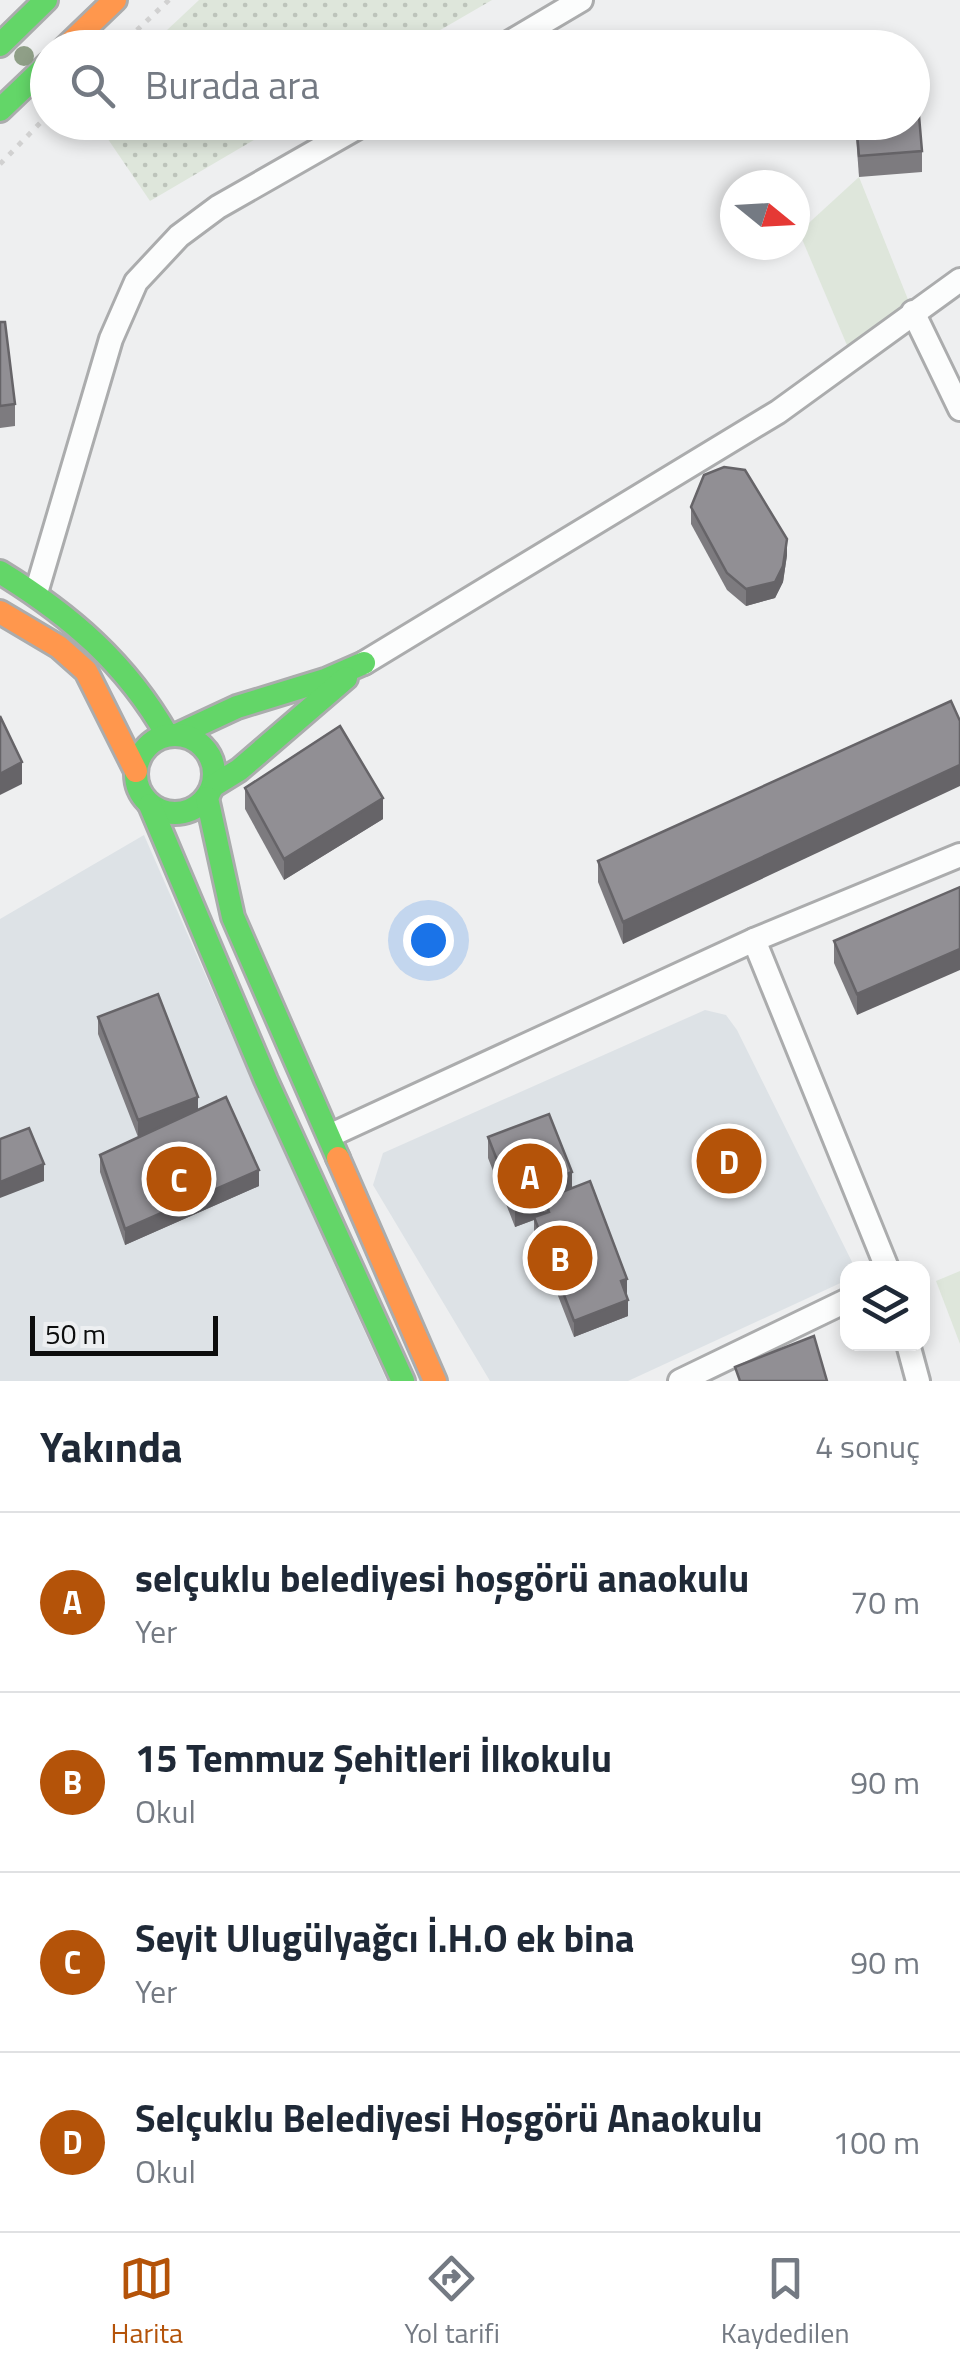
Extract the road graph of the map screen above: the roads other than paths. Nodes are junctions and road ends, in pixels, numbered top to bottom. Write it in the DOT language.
graph roads {
  1 [pos="46,0"];
  2 [pos="115,0"];
  3 [pos="581,0"];
  4 [pos="84,30"];
  5 [pos="530,30"];
  6 [pos="0,45"];
  7 [pos="30,81"];
  8 [pos="0,110"];
  9 [pos="335,140"];
  10 [pos="960,280"];
  11 [pos="914,312"];
  12 [pos="960,408"];
  13 [pos="0,572"];
  14 [pos="36,593"];
  15 [pos="0,612"];
  16 [pos="12,641"];
  17 [pos="60,647"];
  18 [pos="364,662"];
  19 [pos="173,735"];
  20 [pos="136,771"];
  21 [pos="210,792"];
  22 [pos="150,805"];
  23 [pos="960,855"];
  24 [pos="754,940"];
  25 [pos="329,1136"];
  26 [pos="883,1261"];
  27 [pos="840,1304"];
  28 [pos="910,1351"];
  29 [pos="402,1381"];
  30 [pos="435,1381"];
  31 [pos="680,1381"];
  32 [pos="918,1381"];
  1 -- 6 [label="street"];
  2 -- 4 [label="street"];
  3 -- 5 [label="street"];
  7 -- 8 [label="street"];
  9 -- 14 [label="street"];
  10 -- 11 [label="street"];
  11 -- 12 [label="street"];
  11 -- 18 [label="street"];
  13 -- 14 [label="street"];
  14 -- 19 [label="street"];
  15 -- 17 [label="street"];
  16 -- 17 [label="street"];
  17 -- 20 [label="street"];
  18 -- 19 [label="street"];
  18 -- 21 [label="street"];
  19 -- 20 [label="street"];
  19 -- 21 [label="street"];
  20 -- 22 [label="street"];
  21 -- 22 [label="street"];
  21 -- 25 [label="street"];
  22 -- 29 [label="street"];
  23 -- 24 [label="street"];
  24 -- 25 [label="street"];
  24 -- 26 [label="street"];
  25 -- 30 [label="street"];
  27 -- 31 [label="street"];
  28 -- 32 [label="street"];
}
